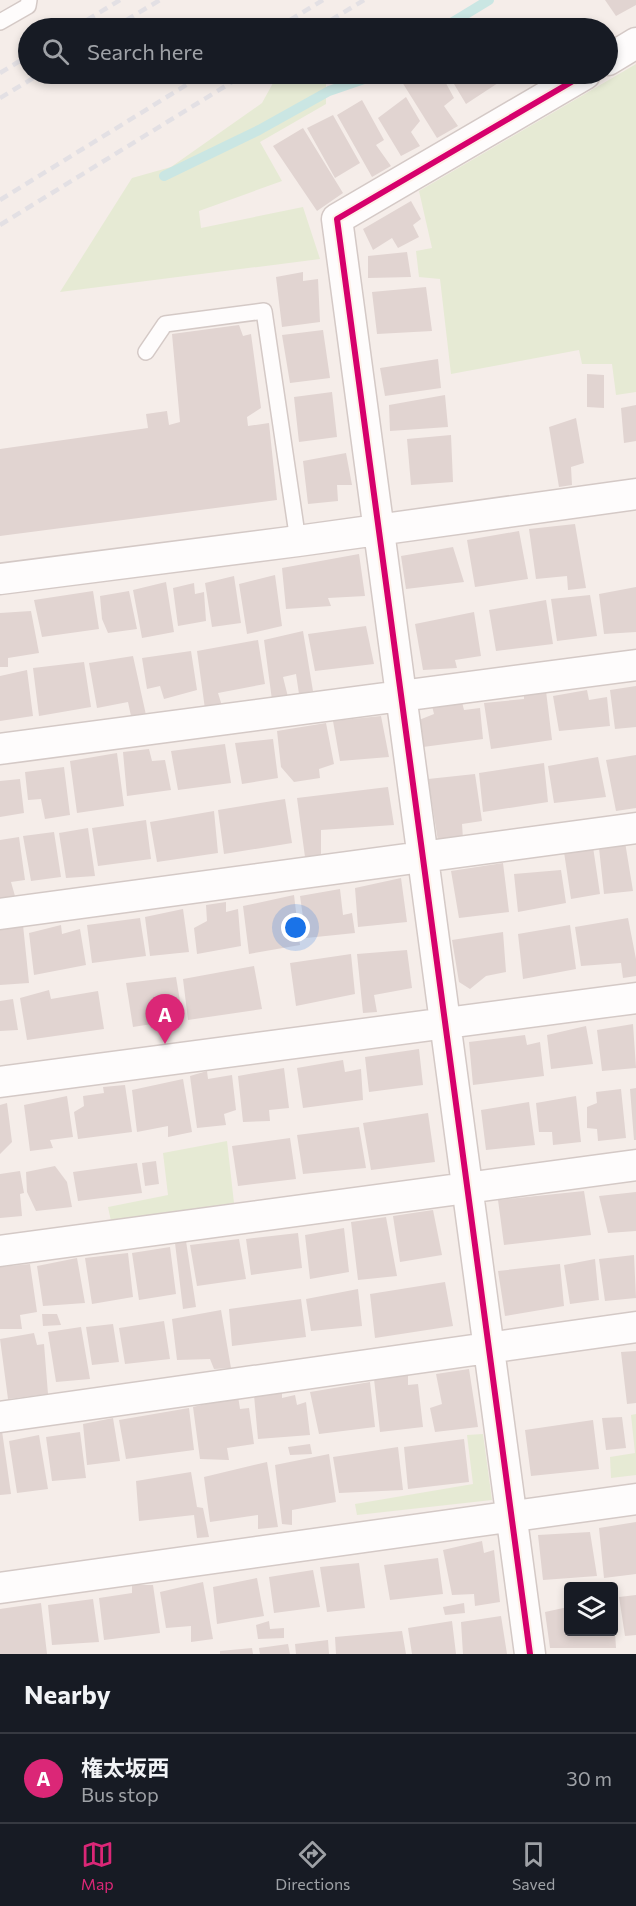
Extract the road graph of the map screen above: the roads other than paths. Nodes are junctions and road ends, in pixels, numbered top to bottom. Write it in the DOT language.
graph roads {
  1 [pos="29,0"];
  2 [pos="0,22"];
  3 [pos="636,43"];
  4 [pos="618,54"];
  5 [pos="568,84"];
  6 [pos="146,352"];
  7 [pos="636,494"];
  8 [pos="379,529"];
  9 [pos="298,541"];
  10 [pos="0,579"];
  11 [pos="636,665"];
  12 [pos="400,697"];
  13 [pos="0,749"];
  14 [pos="636,828"];
  15 [pos="423,857"];
  16 [pos="0,914"];
  17 [pos="636,998"];
  18 [pos="444,1024"];
  19 [pos="0,1082"];
  20 [pos="636,1166"];
  21 [pos="467,1189"];
  22 [pos="0,1251"];
  23 [pos="636,1328"];
  24 [pos="490,1347"];
  25 [pos="0,1417"];
  26 [pos="636,1499"];
  27 [pos="513,1517"];
  28 [pos="0,1588"];
  29 [pos="530,1654"];
  1 -- 2 [label="lane"];
  3 -- 4 [label="street"];
  5 -- 8 [label="street"];
  6 -- 9 [label="lane"];
  7 -- 8 [label="street"];
  8 -- 9 [label="street"];
  8 -- 12 [label="street"];
  9 -- 10 [label="street"];
  11 -- 12 [label="street"];
  12 -- 13 [label="street"];
  12 -- 15 [label="street"];
  14 -- 15 [label="street"];
  15 -- 16 [label="street"];
  15 -- 18 [label="street"];
  17 -- 18 [label="street"];
  18 -- 19 [label="street"];
  18 -- 21 [label="street"];
  20 -- 21 [label="street"];
  21 -- 22 [label="street"];
  21 -- 24 [label="street"];
  23 -- 24 [label="street"];
  24 -- 25 [label="street"];
  24 -- 27 [label="street"];
  26 -- 27 [label="street"];
  27 -- 28 [label="street"];
  27 -- 29 [label="street"];
}
